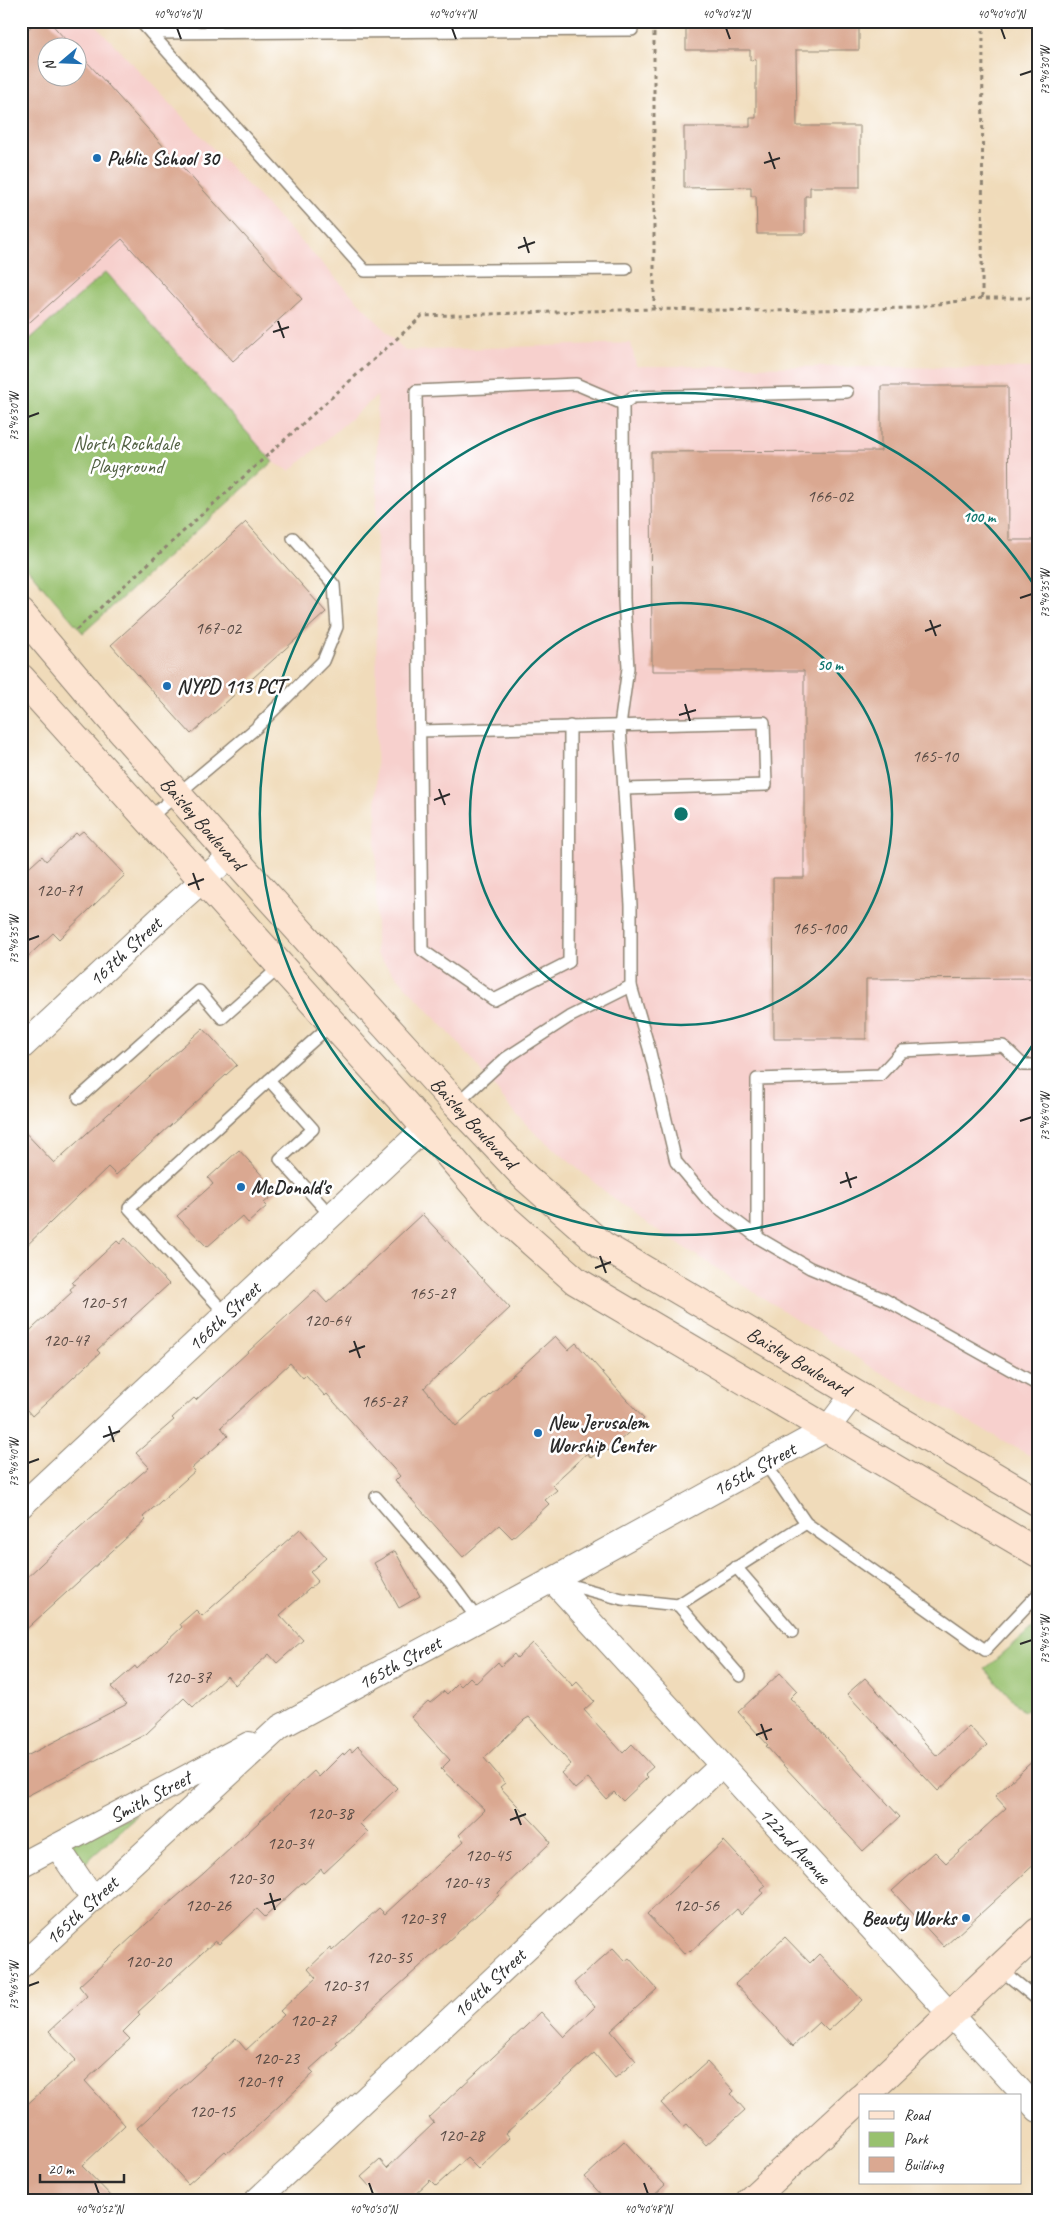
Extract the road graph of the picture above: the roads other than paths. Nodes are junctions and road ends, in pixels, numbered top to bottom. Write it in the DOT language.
graph roads {
  1 [pos="140,21"];
  2 [pos="632,30"];
  3 [pos="151,33"];
  4 [pos="626,269"];
  5 [pos="847,392"];
  6 [pos="623,404"];
  7 [pos="293,538"];
  8 [pos="21,612"];
  9 [pos="21,678"];
  10 [pos="570,726"];
  11 [pos="620,726"];
  12 [pos="420,731"];
  13 [pos="624,789"];
  14 [pos="178,794"];
  15 [pos="148,819"];
  16 [pos="231,855"];
  17 [pos="202,880"];
  18 [pos="281,966"];
  19 [pos="631,986"];
  20 [pos="333,1024"];
  21 [pos="21,1048"];
  22 [pos="1038,1065"];
  23 [pos="269,1080"];
  24 [pos="79,1098"];
  25 [pos="456,1104"];
  26 [pos="426,1128"];
  27 [pos="331,1216"];
  28 [pos="757,1237"];
  29 [pos="226,1314"];
  30 [pos="1038,1385"];
  31 [pos="854,1393"];
  32 [pos="827,1429"];
  33 [pos="765,1463"];
  34 [pos="376,1497"];
  35 [pos="1038,1502"];
  36 [pos="21,1506"];
  37 [pos="806,1523"];
  38 [pos="1038,1553"];
  39 [pos="736,1567"];
  40 [pos="552,1580"];
  41 [pos="1038,1594"];
  42 [pos="678,1605"];
  43 [pos="478,1620"];
  44 [pos="792,1632"];
  45 [pos="740,1676"];
  46 [pos="280,1727"];
  47 [pos="722,1766"];
  48 [pos="57,1846"];
  49 [pos="21,1865"];
  50 [pos="94,1899"];
  51 [pos="1038,1932"];
  52 [pos="21,1966"];
  53 [pos="1000,1968"];
  54 [pos="1038,2000"];
  55 [pos="950,2015"];
  56 [pos="866,2094"];
  57 [pos="859,2100"];
  58 [pos="1038,2110"];
  59 [pos="256,2201"];
  60 [pos="750,2201"];
  1 -- 3 [label="lane"];
  2 -- 3 [label="lane"];
  3 -- 4 [label="lane"];
  5 -- 6 [label="lane"];
  6 -- 11 [label="lane"];
  6 -- 12 [label="lane"];
  7 -- 14 [label="lane"];
  8 -- 14 [label="main road, Baisley Boulevard"];
  9 -- 15 [label="main road, Baisley Boulevard"];
  10 -- 11 [label="lane"];
  10 -- 12 [label="lane"];
  10 -- 12 [label="lane"];
  11 -- 13 [label="lane"];
  11 -- 13 [label="lane"];
  13 -- 19 [label="lane"];
  14 -- 15 [label="lane"];
  14 -- 16 [label="main road, Baisley Boulevard"];
  15 -- 17 [label="main road, Baisley Boulevard"];
  16 -- 17 [label="street, 167th Street"];
  16 -- 25 [label="main road, Baisley Boulevard"];
  17 -- 18 [label="main road, Baisley Boulevard"];
  17 -- 21 [label="street, 167th Street"];
  18 -- 20 [label="main road, Baisley Boulevard"];
  18 -- 24 [label="lane"];
  19 -- 25 [label="lane"];
  19 -- 28 [label="lane"];
  20 -- 23 [label="lane"];
  20 -- 26 [label="main road, Baisley Boulevard"];
  22 -- 28 [label="lane"];
  23 -- 27 [label="lane"];
  23 -- 29 [label="lane"];
  25 -- 26 [label="main road"];
  25 -- 31 [label="main road, Baisley Boulevard"];
  26 -- 27 [label="street, 166th Street"];
  26 -- 32 [label="main road, Baisley Boulevard"];
  27 -- 29 [label="street, 166th Street"];
  28 -- 30 [label="lane"];
  29 -- 36 [label="street, 166th Street"];
  31 -- 32 [label="street"];
  31 -- 35 [label="main road, Baisley Boulevard"];
  32 -- 33 [label="street, 165th Street"];
  32 -- 38 [label="main road, Baisley Boulevard"];
  33 -- 37 [label="lane"];
  33 -- 40 [label="street, 165th Street"];
  34 -- 43 [label="lane"];
  37 -- 39 [label="lane"];
  37 -- 41 [label="lane"];
  39 -- 42 [label="lane"];
  39 -- 44 [label="lane"];
  40 -- 42 [label="lane"];
  40 -- 43 [label="street, 165th Street"];
  40 -- 47 [label="street, 122nd Avenue"];
  42 -- 45 [label="lane"];
  43 -- 46 [label="street, 165th Street"];
  46 -- 48 [label="street, Smith Street"];
  46 -- 50 [label="street, 165th Street"];
  47 -- 55 [label="street, 122nd Avenue"];
  47 -- 59 [label="street, 164th Street"];
  48 -- 49 [label="street, Smith Street"];
  48 -- 50 [label="street"];
  50 -- 52 [label="street, 165th Street"];
  51 -- 53 [label="main road"];
  53 -- 54 [label="lane"];
  53 -- 55 [label="main road"];
  55 -- 56 [label="main road"];
  55 -- 58 [label="street, 122nd Avenue"];
  57 -- 60 [label="main road"];
}
